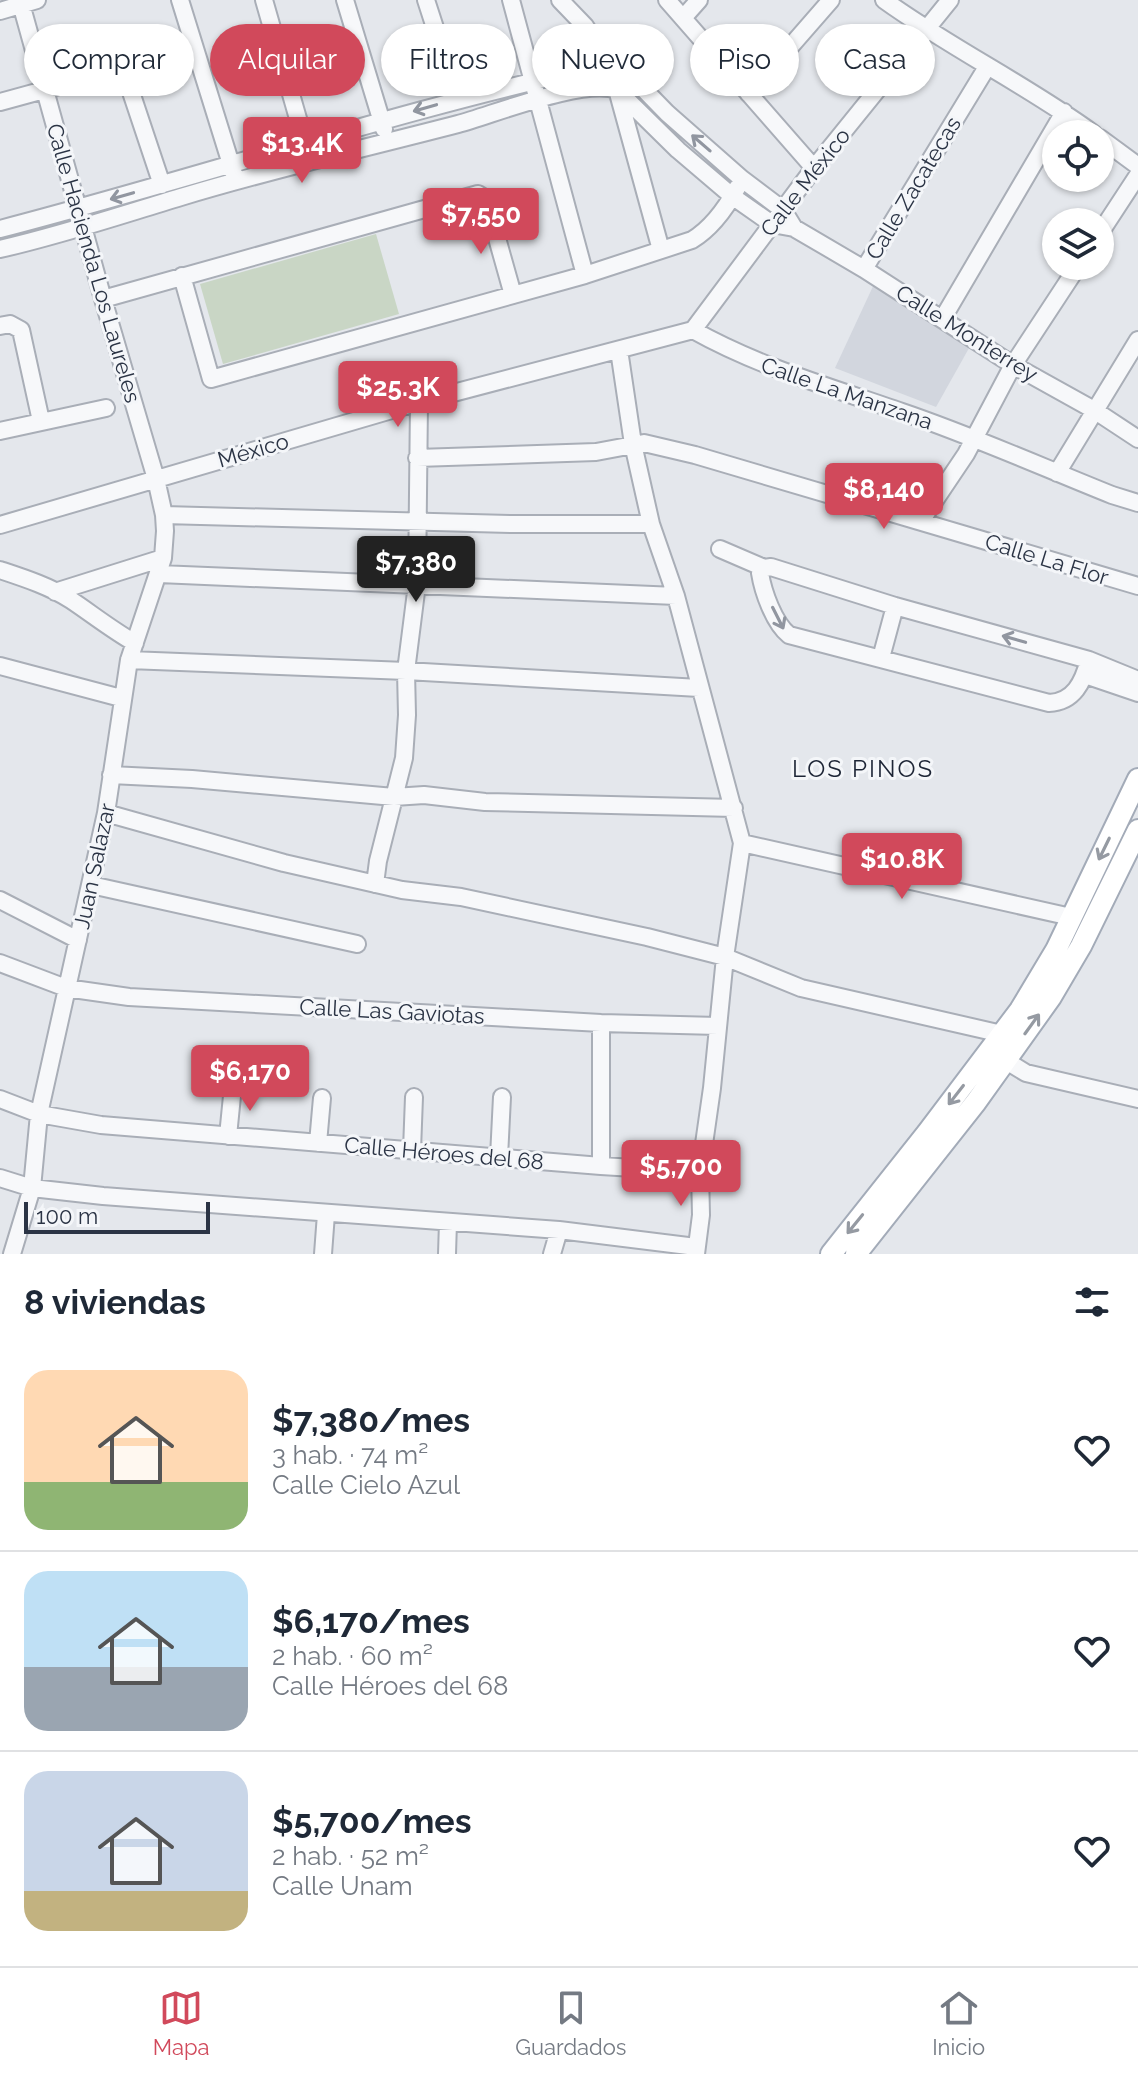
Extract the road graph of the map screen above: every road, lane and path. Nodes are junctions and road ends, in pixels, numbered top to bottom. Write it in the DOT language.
graph roads {
  1 [pos="264,0"];
  2 [pos="345,0"];
  3 [pos="426,0"];
  4 [pos="511,0"];
  5 [pos="560,0"];
  6 [pos="667,0"];
  7 [pos="699,0"];
  8 [pos="831,0"];
  9 [pos="884,0"];
  10 [pos="950,0"];
  11 [pos="183,1"];
  12 [pos="27,2"];
  13 [pos="0,11"];
  14 [pos="683,18"];
  15 [pos="32,24"];
  16 [pos="188,24"];
  17 [pos="583,24"];
  18 [pos="918,24"];
  19 [pos="931,24"];
  20 [pos="690,26"];
  21 [pos="935,35"];
  22 [pos="799,37"];
  23 [pos="194,49"];
  24 [pos="987,67"];
  25 [pos="531,81"];
  26 [pos="24,95"];
  27 [pos="47,96"];
  28 [pos="132,96"];
  29 [pos="553,96"];
  30 [pos="619,96"];
  31 [pos="623,96"];
  32 [pos="650,96"];
  33 [pos="751,96"];
  34 [pos="872,96"];
  35 [pos="458,99"];
  36 [pos="536,100"];
  37 [pos="0,102"];
  38 [pos="1064,112"];
  39 [pos="1075,120"];
  40 [pos="381,121"];
  41 [pos="389,142"];
  42 [pos="305,143"];
  43 [pos="1114,148"];
  44 [pos="231,165"];
  45 [pos="1138,166"];
  46 [pos="814,168"];
  47 [pos="1138,175"];
  48 [pos="742,179"];
  49 [pos="237,182"];
  50 [pos="162,185"];
  51 [pos="732,196"];
  52 [pos="78,209"];
  53 [pos="1114,212"];
  54 [pos="777,217"];
  55 [pos="0,229"];
  56 [pos="84,229"];
  57 [pos="0,249"];
  58 [pos="661,250"];
  59 [pos="864,269"];
  60 [pos="585,275"];
  61 [pos="182,276"];
  62 [pos="1069,280"];
  63 [pos="513,295"];
  64 [pos="103,299"];
  65 [pos="943,318"];
  66 [pos="0,326"];
  67 [pos="693,330"];
  68 [pos="1138,340"];
  69 [pos="619,350"];
  70 [pos="1013,365"];
  71 [pos="419,402"];
  72 [pos="106,408"];
  73 [pos="1094,410"];
  74 [pos="41,421"];
  75 [pos="0,431"];
  76 [pos="973,439"];
  77 [pos="1138,439"];
  78 [pos="633,444"];
  79 [pos="417,458"];
  80 [pos="1057,473"];
  81 [pos="156,479"];
  82 [pos="1138,503"];
  83 [pos="164,515"];
  84 [pos="418,520"];
  85 [pos="921,521"];
  86 [pos="651,524"];
  87 [pos="0,525"];
  88 [pos="720,549"];
  89 [pos="161,566"];
  90 [pos="764,568"];
  91 [pos="0,570"];
  92 [pos="417,584"];
  93 [pos="1138,586"];
  94 [pos="55,592"];
  95 [pos="676,596"];
  96 [pos="895,606"];
  97 [pos="132,652"];
  98 [pos="881,658"];
  99 [pos="0,666"];
  100 [pos="1087,668"];
  101 [pos="406,671"];
  102 [pos="1138,680"];
  103 [pos="699,688"];
  104 [pos="1138,693"];
  105 [pos="121,698"];
  106 [pos="111,775"];
  107 [pos="1138,779"];
  108 [pos="394,797"];
  109 [pos="734,808"];
  110 [pos="106,813"];
  111 [pos="1138,830"];
  112 [pos="742,843"];
  113 [pos="375,884"];
  114 [pos="91,885"];
  115 [pos="1,905"];
  116 [pos="1071,917"];
  117 [pos="78,940"];
  118 [pos="357,944"];
  119 [pos="725,957"];
  120 [pos="0,963"];
  121 [pos="66,988"];
  122 [pos="601,1023"];
  123 [pos="718,1026"];
  124 [pos="1000,1049"];
  125 [pos="233,1086"];
  126 [pos="414,1097"];
  127 [pos="502,1097"];
  128 [pos="322,1098"];
  129 [pos="0,1099"];
  130 [pos="1138,1099"];
  131 [pos="39,1114"];
  132 [pos="228,1136"];
  133 [pos="318,1143"];
  134 [pos="412,1150"];
  135 [pos="499,1157"];
  136 [pos="601,1166"];
  137 [pos="700,1172"];
  138 [pos="0,1178"];
  139 [pos="32,1188"];
  140 [pos="326,1214"];
  141 [pos="448,1222"];
  142 [pos="559,1230"];
  143 [pos="696,1250"];
  144 [pos="12,1254"];
  145 [pos="323,1254"];
  146 [pos="447,1254"];
  147 [pos="552,1254"];
  148 [pos="831,1254"];
  149 [pos="856,1254"];
  1 -- 42 [label="street"];
  2 -- 40 [label="street"];
  3 -- 35 [label="street"];
  4 -- 25 [label="street"];
  5 -- 17 [label="street"];
  6 -- 14 [label="street"];
  7 -- 14 [label="street"];
  8 -- 22 [label="street"];
  9 -- 18 [label="street"];
  10 -- 19 [label="street, Calle México"];
  11 -- 16 [label="street"];
  12 -- 13 [label="street"];
  12 -- 15 [label="street, Calle Hacienda Los Laureles"];
  14 -- 20 [label="street"];
  21 -- 24 [label="street"];
  23 -- 44 [label="street"];
  24 -- 38 [label="street"];
  24 -- 59 [label="street, Calle Zacatecas"];
  25 -- 35 [label="street"];
  25 -- 36 [label="street"];
  26 -- 37 [label="street"];
  27 -- 52 [label="street, Calle Hacienda Los Laureles"];
  28 -- 50 [label="street"];
  29 -- 36 [label="street"];
  30 -- 58 [label="street"];
  31 -- 51 [label="street"];
  48 -- 32 [label="street, one-way"];
  33 -- 46 [label="street"];
  34 -- 46 [label="street, Calle México"];
  35 -- 40 [label="street, one-way"];
  36 -- 41 [label="street"];
  36 -- 60 [label="street"];
  38 -- 39 [label="street"];
  38 -- 65 [label="street"];
  40 -- 41 [label="street"];
  40 -- 42 [label="street"];
  41 -- 49 [label="street"];
  42 -- 44 [label="street"];
  43 -- 45 [label="street"];
  44 -- 49 [label="street"];
  44 -- 50 [label="street"];
  46 -- 54 [label="street, Calle México"];
  47 -- 53 [label="street"];
  48 -- 51 [label="street"];
  48 -- 54 [label="street"];
  49 -- 56 [label="street"];
  50 -- 52 [label="street, one-way"];
  51 -- 54 [label="street"];
  51 -- 58 [label="street"];
  52 -- 55 [label="street"];
  52 -- 56 [label="street, Calle Hacienda Los Laureles"];
  54 -- 59 [label="street, Calle Monterrey"];
  54 -- 67 [label="street, Calle México"];
  56 -- 57 [label="street"];
  56 -- 64 [label="street, Calle Hacienda Los Laureles"];
  58 -- 60 [label="street"];
  59 -- 65 [label="street, Calle Monterrey"];
  60 -- 63 [label="street"];
  61 -- 63 [label="street"];
  61 -- 63 [label="street"];
  61 -- 64 [label="street"];
  62 -- 70 [label="street"];
  64 -- 81 [label="street, Calle Hacienda Los Laureles"];
  65 -- 70 [label="street, Calle Monterrey"];
  66 -- 74 [label="street"];
  67 -- 69 [label="street, México"];
  67 -- 76 [label="street, Calle La Manzana"];
  68 -- 73 [label="street"];
  69 -- 71 [label="street, México"];
  69 -- 78 [label="street"];
  70 -- 73 [label="street, Calle Monterrey"];
  70 -- 76 [label="street"];
  71 -- 79 [label="street"];
  71 -- 81 [label="street, México"];
  72 -- 74 [label="street"];
  73 -- 77 [label="street, Calle Monterrey"];
  73 -- 80 [label="street"];
  74 -- 75 [label="street"];
  76 -- 80 [label="street, Calle La Manzana"];
  76 -- 85 [label="street"];
  78 -- 79 [label="street, Calle La Flor"];
  78 -- 85 [label="street, Calle La Flor"];
  78 -- 86 [label="street"];
  79 -- 84 [label="street"];
  80 -- 82 [label="street, Calle La Manzana"];
  81 -- 83 [label="street, Juan Salazar"];
  81 -- 87 [label="street, México"];
  83 -- 84 [label="street"];
  83 -- 89 [label="street, Juan Salazar"];
  84 -- 86 [label="street"];
  84 -- 92 [label="street"];
  85 -- 93 [label="street, Calle La Flor"];
  86 -- 95 [label="street"];
  88 -- 90 [label="street"];
  89 -- 92 [label="street"];
  89 -- 94 [label="street"];
  89 -- 97 [label="street, Juan Salazar"];
  90 -- 96 [label="street"];
  90 -- 98 [label="street, one-way"];
  91 -- 94 [label="street"];
  92 -- 95 [label="street"];
  92 -- 101 [label="street"];
  94 -- 97 [label="street"];
  95 -- 103 [label="street"];
  96 -- 98 [label="street"];
  100 -- 96 [label="street, one-way"];
  97 -- 101 [label="street"];
  97 -- 105 [label="street, Juan Salazar"];
  98 -- 100 [label="street"];
  99 -- 105 [label="street"];
  100 -- 102 [label="street"];
  100 -- 104 [label="street"];
  101 -- 103 [label="street"];
  101 -- 108 [label="street"];
  103 -- 109 [label="street"];
  105 -- 106 [label="street, Juan Salazar"];
  106 -- 108 [label="street"];
  106 -- 110 [label="street, Juan Salazar"];
  107 -- 116 [label="main road, one-way"];
  108 -- 109 [label="street"];
  108 -- 113 [label="street"];
  109 -- 112 [label="street"];
  110 -- 113 [label="street"];
  110 -- 114 [label="street, Juan Salazar"];
  124 -- 111 [label="main road, one-way"];
  112 -- 116 [label="street"];
  112 -- 119 [label="street"];
  113 -- 119 [label="street"];
  114 -- 117 [label="street, Juan Salazar"];
  114 -- 118 [label="street"];
  115 -- 117 [label="street"];
  116 -- 124 [label="main road"];
  117 -- 121 [label="street, Juan Salazar"];
  119 -- 123 [label="street"];
  119 -- 124 [label="street"];
  120 -- 121 [label="street, Calle Las Gaviotas"];
  121 -- 122 [label="street, Calle Las Gaviotas"];
  121 -- 131 [label="street, Juan Salazar"];
  122 -- 123 [label="street, Calle Las Gaviotas"];
  122 -- 136 [label="street"];
  123 -- 137 [label="street"];
  124 -- 130 [label="street"];
  124 -- 148 [label="main road, one-way"];
  124 -- 149 [label="main road"];
  125 -- 132 [label="street"];
  126 -- 134 [label="street"];
  127 -- 135 [label="street"];
  128 -- 133 [label="street"];
  129 -- 131 [label="street, Calle Héroes del 68"];
  131 -- 132 [label="street, Calle Héroes del 68"];
  131 -- 139 [label="street, Juan Salazar"];
  132 -- 133 [label="street, Calle Héroes del 68"];
  133 -- 134 [label="street, Calle Héroes del 68"];
  134 -- 135 [label="street, Calle Héroes del 68"];
  135 -- 136 [label="street, Calle Héroes del 68"];
  136 -- 137 [label="street, Calle Héroes del 68"];
  137 -- 143 [label="street"];
  138 -- 139 [label="street"];
  139 -- 140 [label="street"];
  139 -- 144 [label="street, Juan Salazar"];
  140 -- 141 [label="street"];
  140 -- 145 [label="street"];
  141 -- 142 [label="street"];
  141 -- 146 [label="street"];
  142 -- 143 [label="street"];
  142 -- 147 [label="street"];
}
